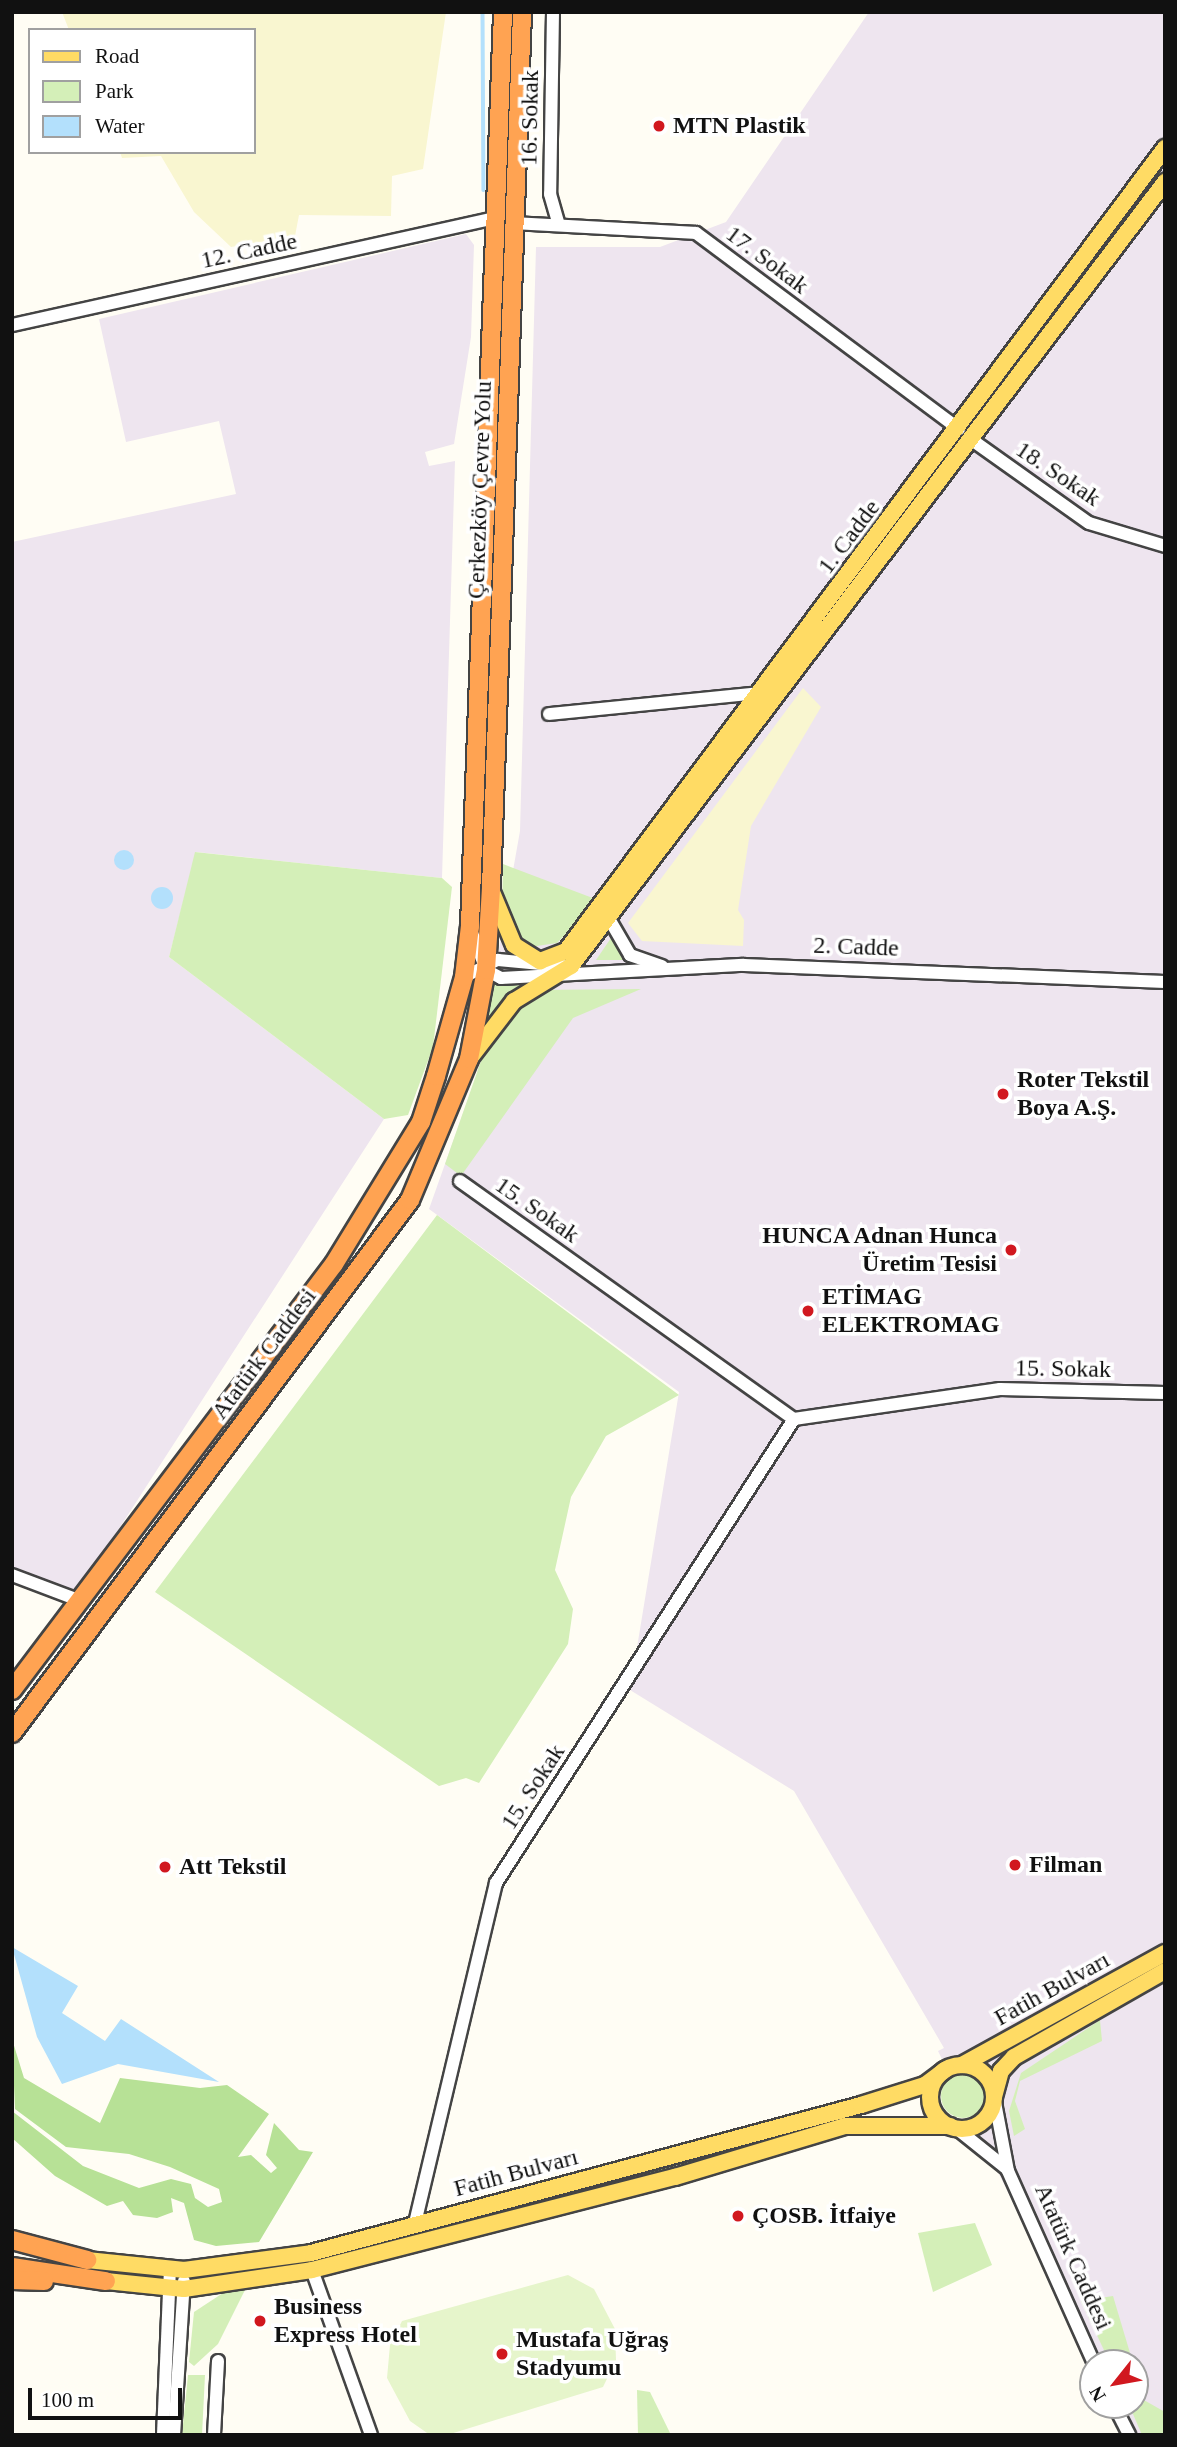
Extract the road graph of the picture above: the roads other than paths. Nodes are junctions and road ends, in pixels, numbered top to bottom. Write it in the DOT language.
graph roads {
  1 [pos="503,12"];
  2 [pos="522,12"];
  3 [pos="553,12"];
  4 [pos="1165,148"];
  5 [pos="1165,182"];
  6 [pos="494,218"];
  7 [pos="558,222"];
  8 [pos="514,223"];
  9 [pos="12,325"];
  10 [pos="965,435"];
  11 [pos="1165,546"];
  12 [pos="760,693"];
  13 [pos="549,714"];
  14 [pos="491,888"];
  15 [pos="608,918"];
  16 [pos="470,926"];
  17 [pos="568,958"];
  18 [pos="540,961"];
  19 [pos="666,968"];
  20 [pos="486,970"];
  21 [pos="464,977"];
  22 [pos="588,977"];
  23 [pos="547,979"];
  24 [pos="1165,982"];
  25 [pos="469,1059"];
  26 [pos="460,1181"];
  27 [pos="1165,1393"];
  28 [pos="794,1419"];
  29 [pos="12,1575"];
  30 [pos="81,1601"];
  31 [pos="12,1690"];
  32 [pos="12,1733"];
  33 [pos="1165,1953"];
  34 [pos="1165,1971"];
  35 [pos="954,2067"];
  36 [pos="994,2097"];
  37 [pos="953,2127"];
  38 [pos="1008,2171"];
  39 [pos="415,2223"];
  40 [pos="12,2240"];
  41 [pos="12,2250"];
  42 [pos="87,2260"];
  43 [pos="12,2267"];
  44 [pos="177,2270"];
  45 [pos="312,2270"];
  46 [pos="12,2280"];
  47 [pos="107,2281"];
  48 [pos="218,2285"];
  49 [pos="178,2289"];
  50 [pos="180,2331"];
  51 [pos="1088,2349"];
  52 [pos="218,2361"];
  53 [pos="1121,2419"];
  54 [pos="163,2435"];
  55 [pos="174,2435"];
  56 [pos="214,2435"];
  57 [pos="371,2435"];
  58 [pos="1129,2435"];
  1 -- 6 [label="highway"];
  2 -- 8 [label="highway, Çerkezköy Çevre Yolu"];
  3 -- 7 [label="street, 16. Sokak"];
  4 -- 10 [label="main road, 1. Cadde"];
  5 -- 10 [label="main road, 1. Cadde"];
  6 -- 9 [label="street, 12. Cadde"];
  6 -- 16 [label="highway"];
  7 -- 8 [label="street, 17. Sokak"];
  7 -- 10 [label="street, 17. Sokak"];
  8 -- 14 [label="highway, Çerkezköy Çevre Yolu"];
  10 -- 11 [label="street, 18. Sokak"];
  10 -- 12 [label="main road, 1. Cadde"];
  10 -- 15 [label="main road, 1. Cadde"];
  12 -- 13 [label="street"];
  12 -- 17 [label="main road, 1. Cadde"];
  14 -- 18 [label="main road"];
  14 -- 20 [label="highway, Çerkezköy Çevre Yolu"];
  15 -- 17 [label="main road, 1. Cadde"];
  15 -- 19 [label="street"];
  16 -- 20 [label="street"];
  16 -- 21 [label="highway"];
  17 -- 18 [label="main road"];
  17 -- 22 [label="street"];
  17 -- 23 [label="main road"];
  18 -- 20 [label="street"];
  19 -- 22 [label="street, 2. Cadde"];
  19 -- 24 [label="street, 2. Cadde"];
  20 -- 21 [label="street"];
  20 -- 23 [label="street, 2. Cadde"];
  20 -- 25 [label="highway, Atatürk Caddesi"];
  21 -- 30 [label="highway"];
  22 -- 23 [label="street, 2. Cadde"];
  23 -- 25 [label="main road"];
  25 -- 32 [label="highway, Atatürk Caddesi"];
  26 -- 28 [label="street, 15. Sokak"];
  27 -- 28 [label="street, 15. Sokak"];
  28 -- 39 [label="street, 15. Sokak"];
  29 -- 30 [label="street"];
  30 -- 31 [label="highway"];
  33 -- 35 [label="main road, Fatih Bulvarı"];
  34 -- 36 [label="main road"];
  35 -- 36 [label="main road"];
  35 -- 37 [label="main road"];
  35 -- 39 [label="main road, Fatih Bulvarı"];
  36 -- 37 [label="main road"];
  36 -- 38 [label="street"];
  37 -- 38 [label="street"];
  37 -- 45 [label="main road, Fatih Bulvarı"];
  38 -- 51 [label="street, Atatürk Caddesi"];
  39 -- 44 [label="main road, Fatih Bulvarı"];
  40 -- 42 [label="highway"];
  41 -- 42 [label="highway"];
  42 -- 44 [label="main road, Fatih Bulvarı"];
  43 -- 47 [label="highway"];
  44 -- 49 [label="street"];
  45 -- 48 [label="main road, Fatih Bulvarı"];
  45 -- 57 [label="street"];
  46 -- 47 [label="highway"];
  47 -- 49 [label="main road, Fatih Bulvarı"];
  48 -- 49 [label="main road, Fatih Bulvarı"];
  48 -- 50 [label="street"];
  49 -- 50 [label="street"];
  49 -- 54 [label="street"];
  50 -- 55 [label="street"];
  52 -- 56 [label="street"];
  53 -- 58 [label="street"];
}
